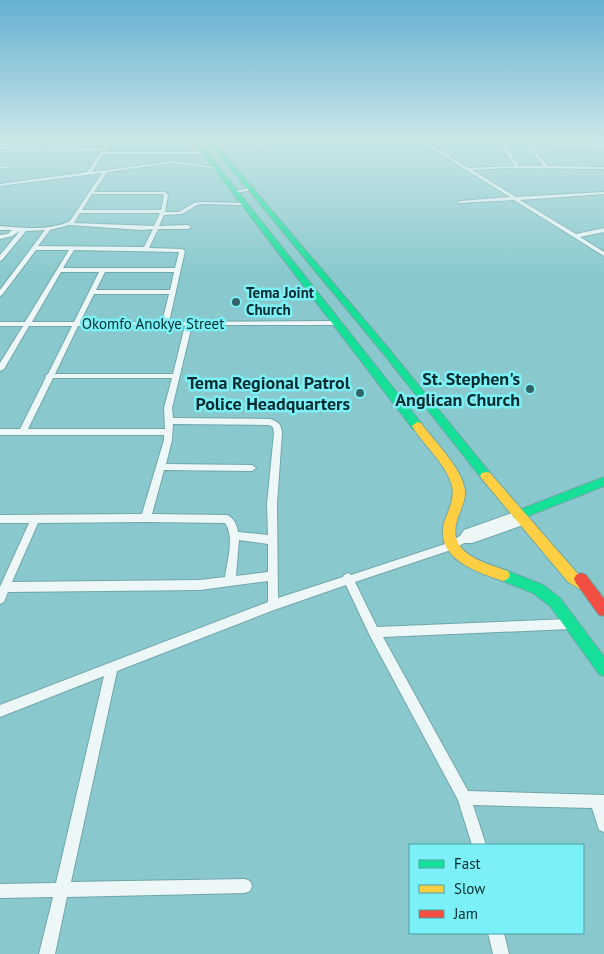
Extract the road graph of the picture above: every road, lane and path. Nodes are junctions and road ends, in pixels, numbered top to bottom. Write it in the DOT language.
graph roads {
  1 [pos="96,186"];
  2 [pos="229,186"];
  3 [pos="248,186"];
  4 [pos="494,186"];
  5 [pos="251,189"];
  6 [pos="234,192"];
  7 [pos="91,193"];
  8 [pos="604,193"];
  9 [pos="516,199"];
  10 [pos="460,202"];
  11 [pos="242,204"];
  12 [pos="80,212"];
  13 [pos="163,213"];
  14 [pos="70,224"];
  15 [pos="87,225"];
  16 [pos="188,227"];
  17 [pos="0,228"];
  18 [pos="26,228"];
  19 [pos="48,228"];
  20 [pos="155,228"];
  21 [pos="17,229"];
  22 [pos="604,230"];
  23 [pos="575,236"];
  24 [pos="0,237"];
  25 [pos="34,248"];
  26 [pos="72,249"];
  27 [pos="146,249"];
  28 [pos="604,254"];
  29 [pos="0,259"];
  30 [pos="60,270"];
  31 [pos="103,270"];
  32 [pos="178,270"];
  33 [pos="92,292"];
  34 [pos="173,292"];
  35 [pos="0,294"];
  36 [pos="336,323"];
  37 [pos="0,324"];
  38 [pos="26,324"];
  39 [pos="76,324"];
  40 [pos="165,324"];
  41 [pos="189,324"];
  42 [pos="0,369"];
  43 [pos="50,376"];
  44 [pos="176,376"];
  45 [pos="169,422"];
  46 [pos="0,432"];
  47 [pos="23,432"];
  48 [pos="168,432"];
  49 [pos="160,467"];
  50 [pos="252,468"];
  51 [pos="604,482"];
  52 [pos="525,516"];
  53 [pos="146,518"];
  54 [pos="0,519"];
  55 [pos="35,519"];
  56 [pos="235,536"];
  57 [pos="272,540"];
  58 [pos="451,546"];
  59 [pos="271,576"];
  60 [pos="348,578"];
  61 [pos="230,581"];
  62 [pos="5,587"];
  63 [pos="0,599"];
  64 [pos="273,605"];
  65 [pos="604,610"];
  66 [pos="570,624"];
  67 [pos="374,632"];
  68 [pos="112,668"];
  69 [pos="604,669"];
  70 [pos="0,711"];
  71 [pos="464,798"];
  72 [pos="601,802"];
  73 [pos="604,825"];
  74 [pos="479,844"];
  75 [pos="245,886"];
  76 [pos="62,889"];
  77 [pos="0,891"];
  78 [pos="496,934"];
  79 [pos="47,954"];
  80 [pos="501,954"];
  1 -- 7 [label="street"];
  2 -- 6 [label="street"];
  3 -- 5 [label="street"];
  4 -- 9 [label="street"];
  5 -- 6 [label="street"];
  5 -- 52 [label="street"];
  6 -- 11 [label="street"];
  7 -- 12 [label="street"];
  7 -- 13 [label="street"];
  8 -- 9 [label="street"];
  9 -- 10 [label="street"];
  9 -- 23 [label="street"];
  11 -- 13 [label="street"];
  11 -- 36 [label="street"];
  12 -- 13 [label="street"];
  12 -- 14 [label="street"];
  12 -- 15 [label="street"];
  13 -- 20 [label="street"];
  14 -- 15 [label="street"];
  14 -- 19 [label="street"];
  15 -- 20 [label="street"];
  16 -- 20 [label="street"];
  17 -- 21 [label="street"];
  18 -- 19 [label="street"];
  18 -- 21 [label="street"];
  18 -- 29 [label="street"];
  19 -- 25 [label="street"];
  20 -- 27 [label="street"];
  21 -- 24 [label="street"];
  22 -- 23 [label="street"];
  23 -- 28 [label="street"];
  25 -- 26 [label="street"];
  25 -- 35 [label="street"];
  26 -- 27 [label="street"];
  26 -- 30 [label="street"];
  27 -- 32 [label="street"];
  30 -- 31 [label="street"];
  30 -- 38 [label="street"];
  31 -- 32 [label="street"];
  31 -- 33 [label="street"];
  32 -- 34 [label="street"];
  33 -- 34 [label="street"];
  33 -- 39 [label="street"];
  34 -- 40 [label="street"];
  36 -- 41 [label="street, Okomfo Anokye Street"];
  36 -- 58 [label="street"];
  37 -- 38 [label="street, Okomfo Anokye Street"];
  38 -- 39 [label="street, Okomfo Anokye Street"];
  38 -- 42 [label="street"];
  39 -- 40 [label="street, Okomfo Anokye Street"];
  39 -- 43 [label="street"];
  40 -- 41 [label="street, Okomfo Anokye Street"];
  41 -- 44 [label="street"];
  43 -- 44 [label="street"];
  43 -- 47 [label="street"];
  44 -- 45 [label="street"];
  45 -- 48 [label="street"];
  45 -- 57 [label="street"];
  46 -- 47 [label="street"];
  47 -- 48 [label="street"];
  48 -- 49 [label="street"];
  49 -- 50 [label="street"];
  49 -- 53 [label="street"];
  51 -- 52 [label="street"];
  52 -- 58 [label="street"];
  52 -- 65 [label="street"];
  53 -- 55 [label="street"];
  53 -- 56 [label="street"];
  54 -- 55 [label="street"];
  55 -- 62 [label="street"];
  56 -- 57 [label="street"];
  56 -- 61 [label="street"];
  57 -- 59 [label="street"];
  58 -- 60 [label="street"];
  58 -- 66 [label="street"];
  59 -- 61 [label="street"];
  59 -- 64 [label="street"];
  60 -- 64 [label="street"];
  60 -- 67 [label="street"];
  61 -- 62 [label="street"];
  62 -- 63 [label="street"];
  64 -- 68 [label="street"];
  66 -- 67 [label="street"];
  66 -- 69 [label="street"];
  67 -- 71 [label="street"];
  68 -- 70 [label="street"];
  68 -- 76 [label="street"];
  71 -- 72 [label="street"];
  71 -- 74 [label="street"];
  72 -- 73 [label="street"];
  75 -- 76 [label="street"];
  76 -- 77 [label="street"];
  76 -- 79 [label="street"];
  78 -- 80 [label="street"];
}
